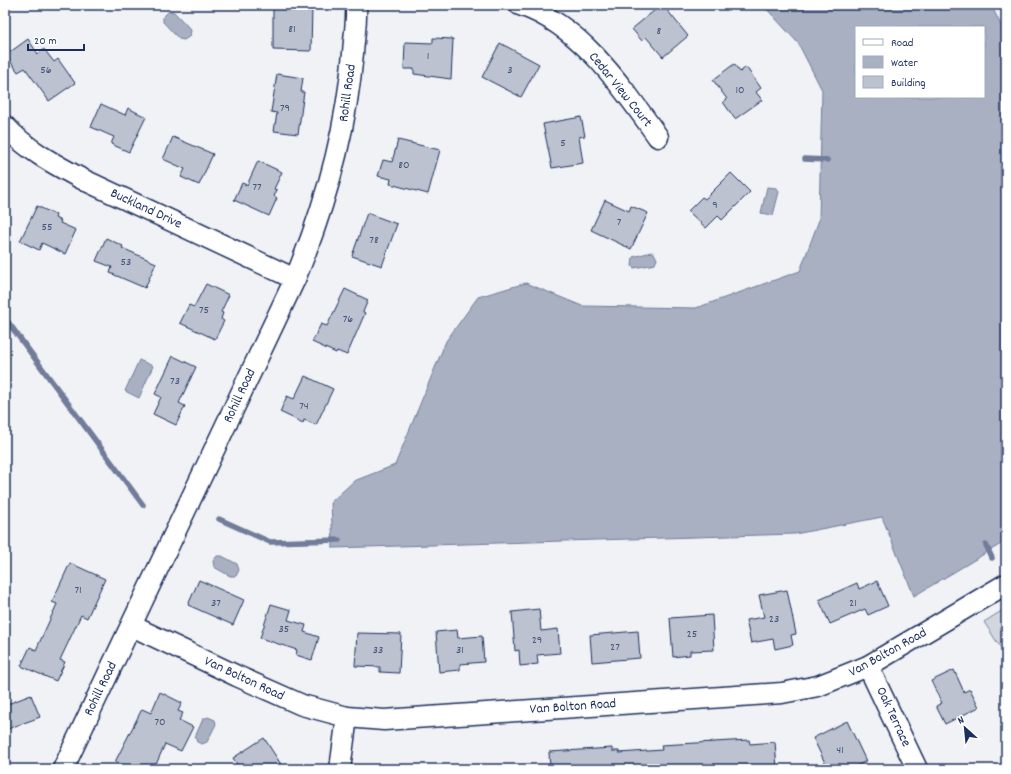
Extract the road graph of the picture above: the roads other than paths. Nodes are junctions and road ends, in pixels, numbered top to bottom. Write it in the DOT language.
graph roads {
  1 [pos="356,5"];
  2 [pos="520,5"];
  3 [pos="5,126"];
  4 [pos="658,137"];
  5 [pos="295,279"];
  6 [pos="1006,584"];
  7 [pos="132,626"];
  8 [pos="868,666"];
  9 [pos="347,717"];
  10 [pos="63,769"];
  11 [pos="340,769"];
  12 [pos="917,769"];
  1 -- 5 [label="street, Rohill Road"];
  2 -- 4 [label="street, Cedar View Court"];
  3 -- 5 [label="street, Buckland Drive"];
  5 -- 7 [label="street, Rohill Road"];
  6 -- 8 [label="street, Van Bolton Road"];
  7 -- 9 [label="street, Van Bolton Road"];
  7 -- 10 [label="street, Rohill Road"];
  8 -- 9 [label="street, Van Bolton Road"];
  8 -- 12 [label="street, Oak Terrace"];
  9 -- 11 [label="street"];
}
